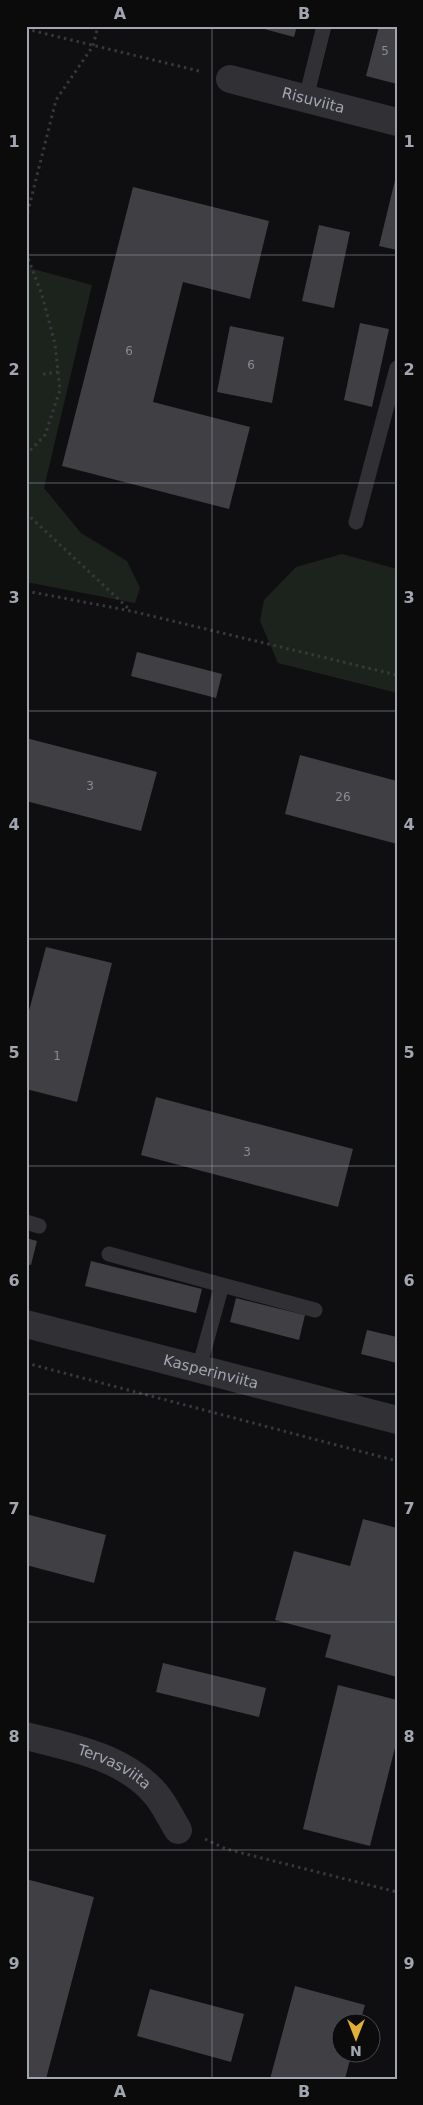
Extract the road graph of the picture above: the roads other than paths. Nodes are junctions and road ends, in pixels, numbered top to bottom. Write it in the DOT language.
graph roads {
  1 [pos="324,26"];
  2 [pos="230,79"];
  3 [pos="306,98"];
  4 [pos="397,122"];
  5 [pos="397,368"];
  6 [pos="356,522"];
  7 [pos="109,1254"];
  8 [pos="222,1285"];
  9 [pos="315,1310"];
  10 [pos="26,1324"];
  11 [pos="199,1368"];
  12 [pos="397,1420"];
  13 [pos="26,1736"];
  14 [pos="178,1830"];
  1 -- 3 [label="lane"];
  2 -- 3 [label="street, Risuviita"];
  3 -- 4 [label="street, Risuviita"];
  5 -- 6 [label="lane"];
  7 -- 8 [label="lane"];
  8 -- 9 [label="lane"];
  8 -- 11 [label="lane"];
  10 -- 11 [label="street, Kasperinviita"];
  11 -- 12 [label="street, Kasperinviita"];
  13 -- 14 [label="street, Tervasviita"];
}
